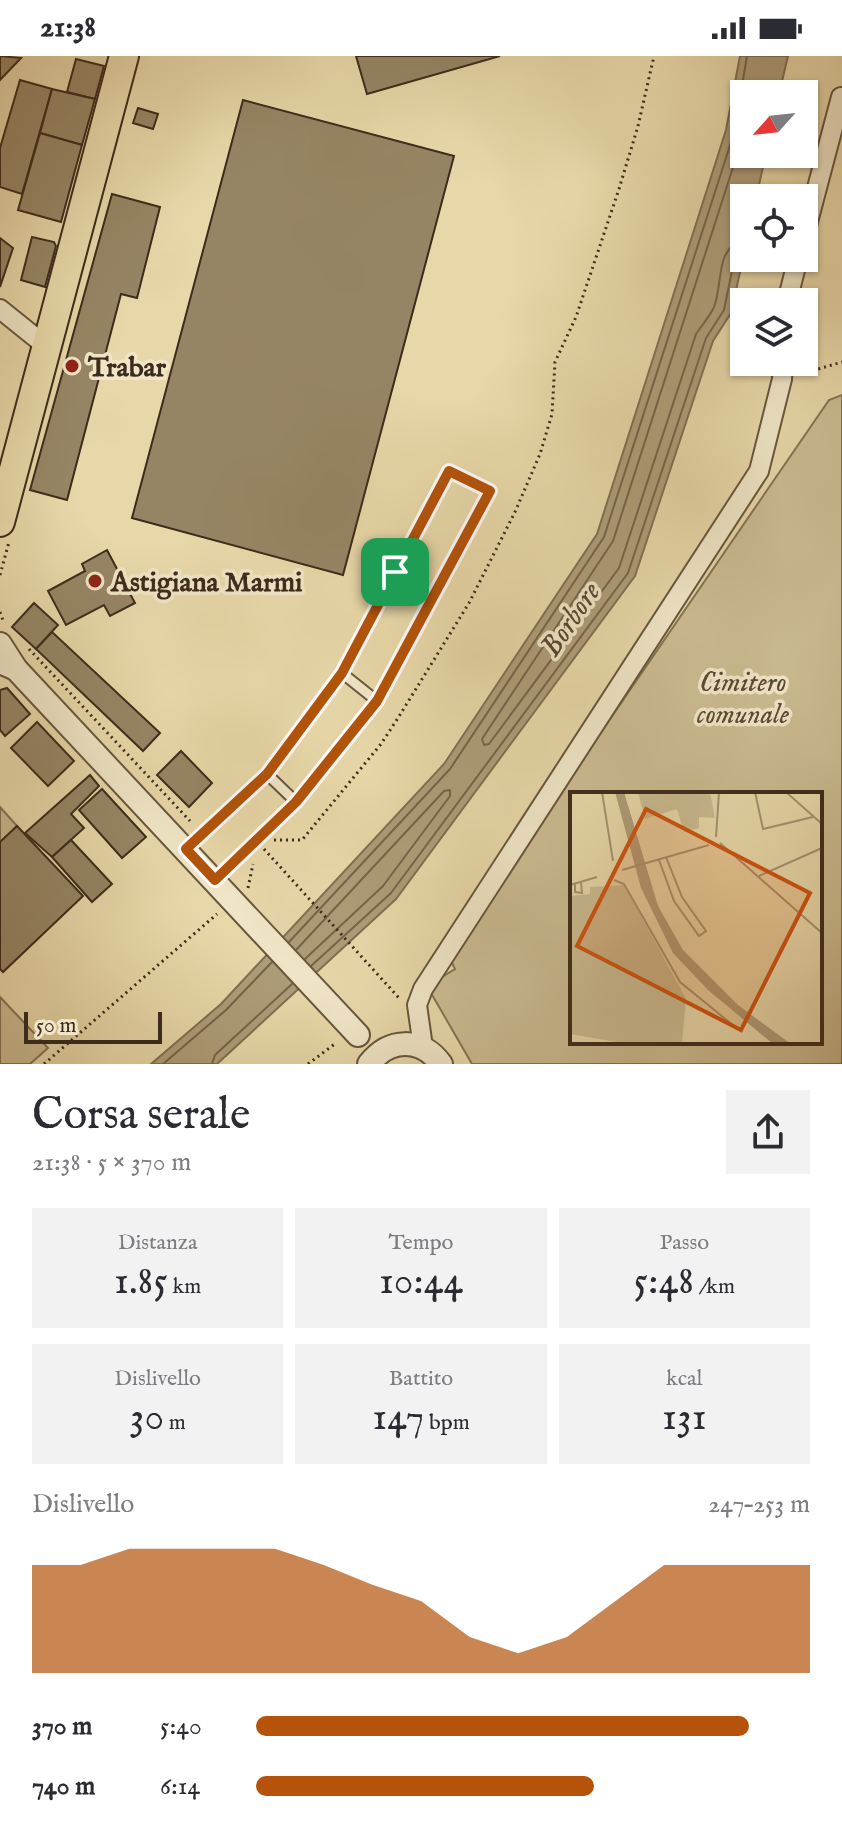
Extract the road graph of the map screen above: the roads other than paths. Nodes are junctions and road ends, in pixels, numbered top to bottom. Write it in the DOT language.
graph roads {
  1 [pos="124,56"];
  2 [pos="841,97"];
  3 [pos="818,184"];
  4 [pos="0,309"];
  5 [pos="46,346"];
  6 [pos="781,376"];
  7 [pos="0,522"];
  8 [pos="0,644"];
  9 [pos="8,666"];
  10 [pos="342,673"];
  11 [pos="377,701"];
  12 [pos="267,774"];
  13 [pos="296,802"];
  14 [pos="186,849"];
  15 [pos="215,880"];
  16 [pos="355,1033"];
  17 [pos="387,1047"];
  18 [pos="423,1047"];
  19 [pos="369,1064"];
  20 [pos="441,1064"];
  1 -- 5 [label="main road"];
  2 -- 3 [label="street"];
  4 -- 5 [label="street"];
  5 -- 7 [label="main road"];
  6 -- 18 [label="street"];
  8 -- 9 [label="street"];
  9 -- 14 [label="street"];
  10 -- 11 [label="lane"];
  10 -- 11 [label="lane"];
  10 -- 12 [label="lane"];
  11 -- 13 [label="lane"];
  12 -- 13 [label="lane"];
  12 -- 14 [label="lane"];
  13 -- 15 [label="lane"];
  14 -- 15 [label="street"];
  15 -- 16 [label="street"];
  16 -- 17 [label="street"];
  16 -- 19 [label="street"];
  17 -- 18 [label="street"];
  17 -- 19 [label="street"];
  18 -- 20 [label="street"];
}
